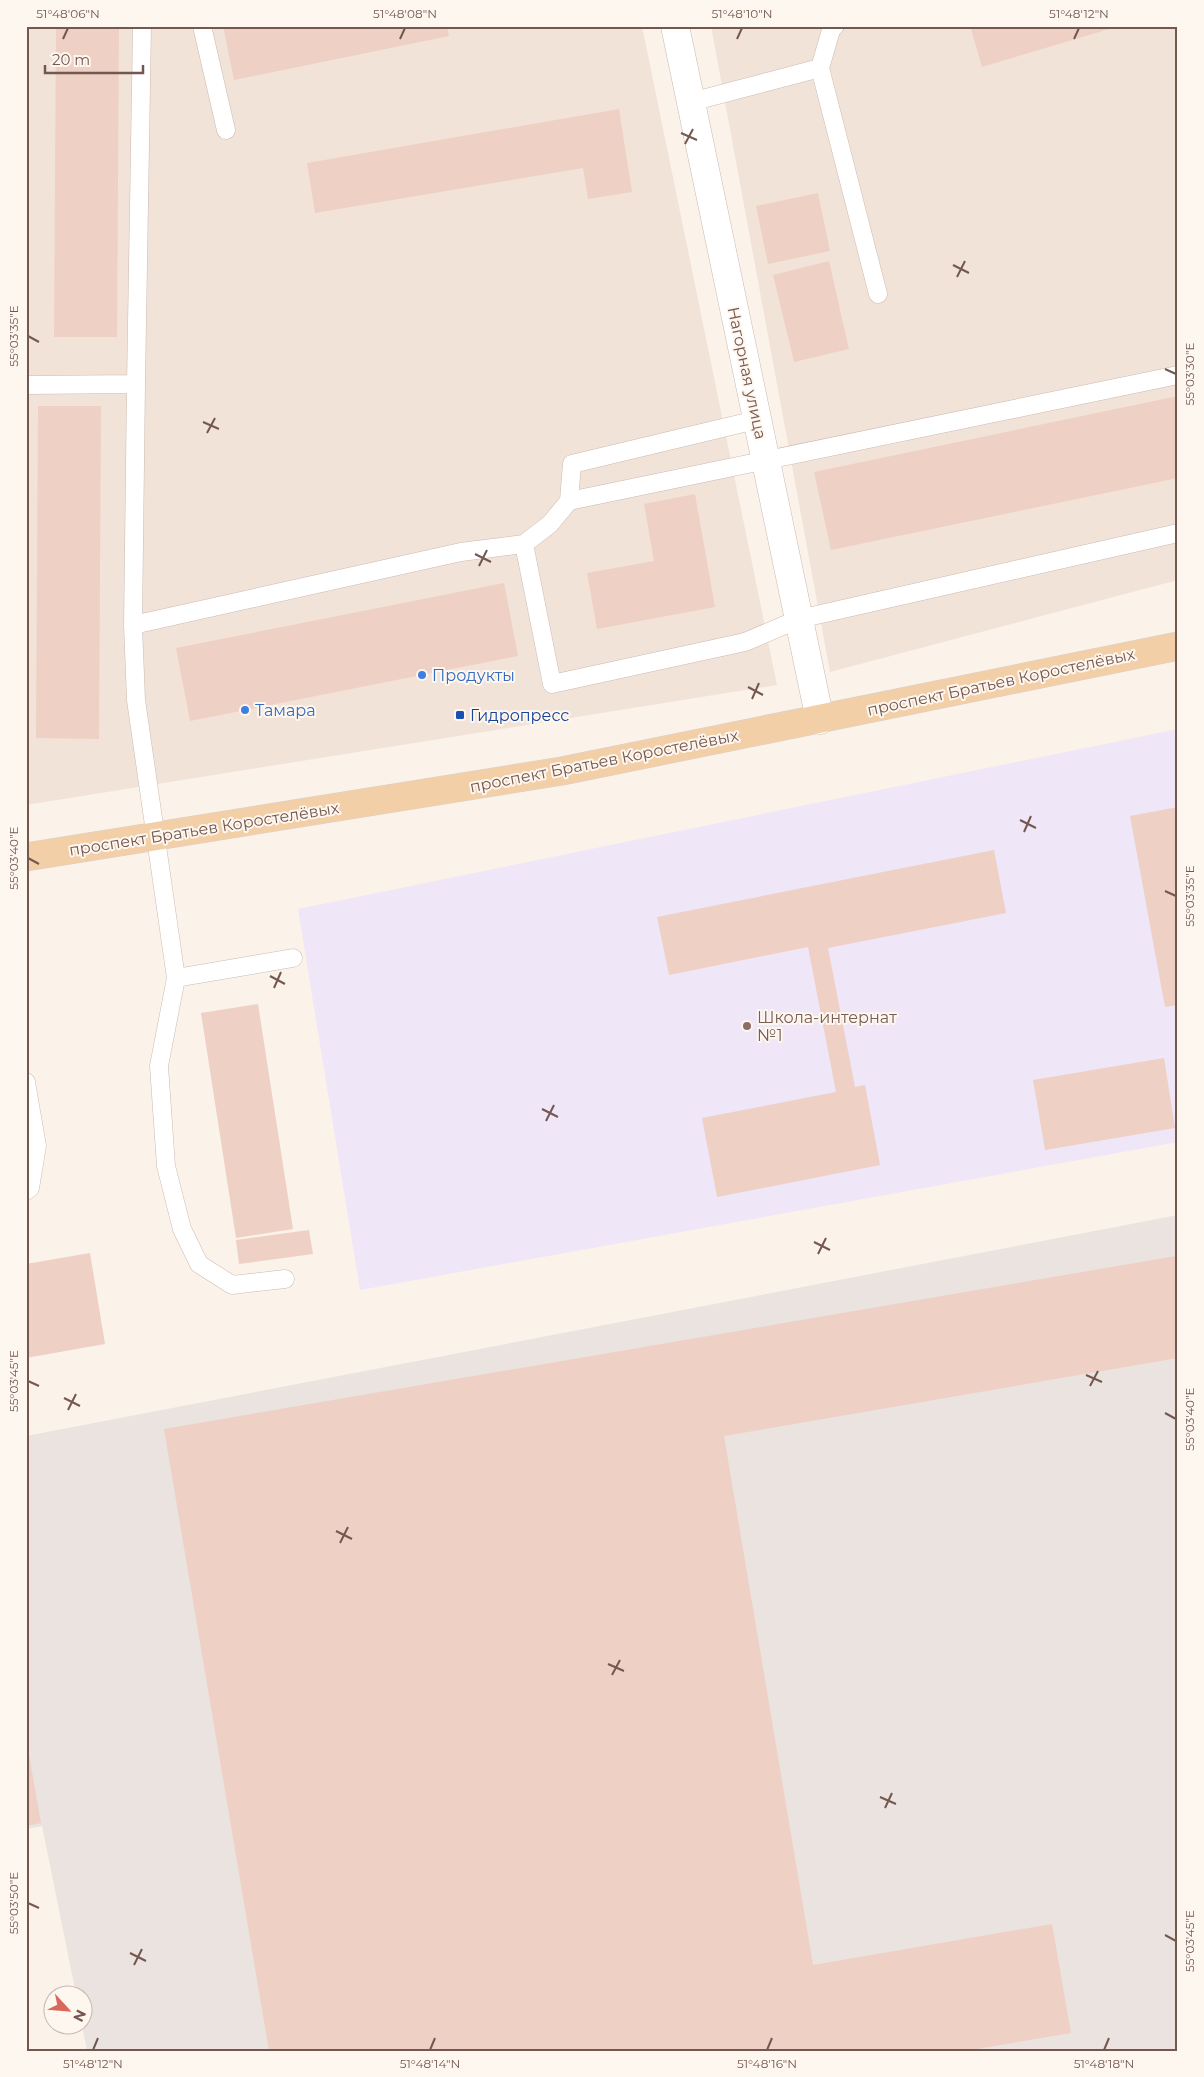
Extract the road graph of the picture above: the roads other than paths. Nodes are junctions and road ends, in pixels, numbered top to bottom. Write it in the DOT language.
graph roads {
  1 [pos="142,26"];
  2 [pos="202,26"];
  3 [pos="675,26"];
  4 [pos="835,26"];
  5 [pos="820,68"];
  6 [pos="691,102"];
  7 [pos="226,130"];
  8 [pos="878,294"];
  9 [pos="1178,374"];
  10 [pos="136,384"];
  11 [pos="26,385"];
  12 [pos="756,420"];
  13 [pos="766,460"];
  14 [pos="569,501"];
  15 [pos="1178,533"];
  16 [pos="524,544"];
  17 [pos="799,619"];
  18 [pos="133,625"];
  19 [pos="1178,646"];
  20 [pos="820,720"];
  21 [pos="155,837"];
  22 [pos="26,857"];
  23 [pos="293,958"];
  24 [pos="176,978"];
  25 [pos="26,1082"];
  26 [pos="26,1191"];
  27 [pos="285,1279"];
  1 -- 10 [label="lane"];
  2 -- 7 [label="lane"];
  3 -- 6 [label="street, Нагорная улица"];
  4 -- 5 [label="lane"];
  5 -- 6 [label="lane"];
  5 -- 8 [label="lane"];
  6 -- 12 [label="street, Нагорная улица"];
  9 -- 13 [label="lane"];
  10 -- 11 [label="lane"];
  10 -- 18 [label="lane"];
  12 -- 13 [label="street, Нагорная улица"];
  12 -- 14 [label="lane"];
  13 -- 14 [label="lane"];
  13 -- 17 [label="street, Нагорная улица"];
  14 -- 16 [label="lane"];
  15 -- 17 [label="lane"];
  16 -- 17 [label="lane"];
  16 -- 18 [label="lane"];
  17 -- 20 [label="street, Нагорная улица"];
  18 -- 21 [label="lane"];
  19 -- 20 [label="main road, проспект Братьев Коростелёвых"];
  20 -- 21 [label="main road, проспект Братьев Коростелёвых"];
  21 -- 22 [label="main road, проспект Братьев Коростелёвых"];
  21 -- 24 [label="lane"];
  23 -- 24 [label="lane"];
  24 -- 27 [label="lane"];
  25 -- 26 [label="lane"];
}
